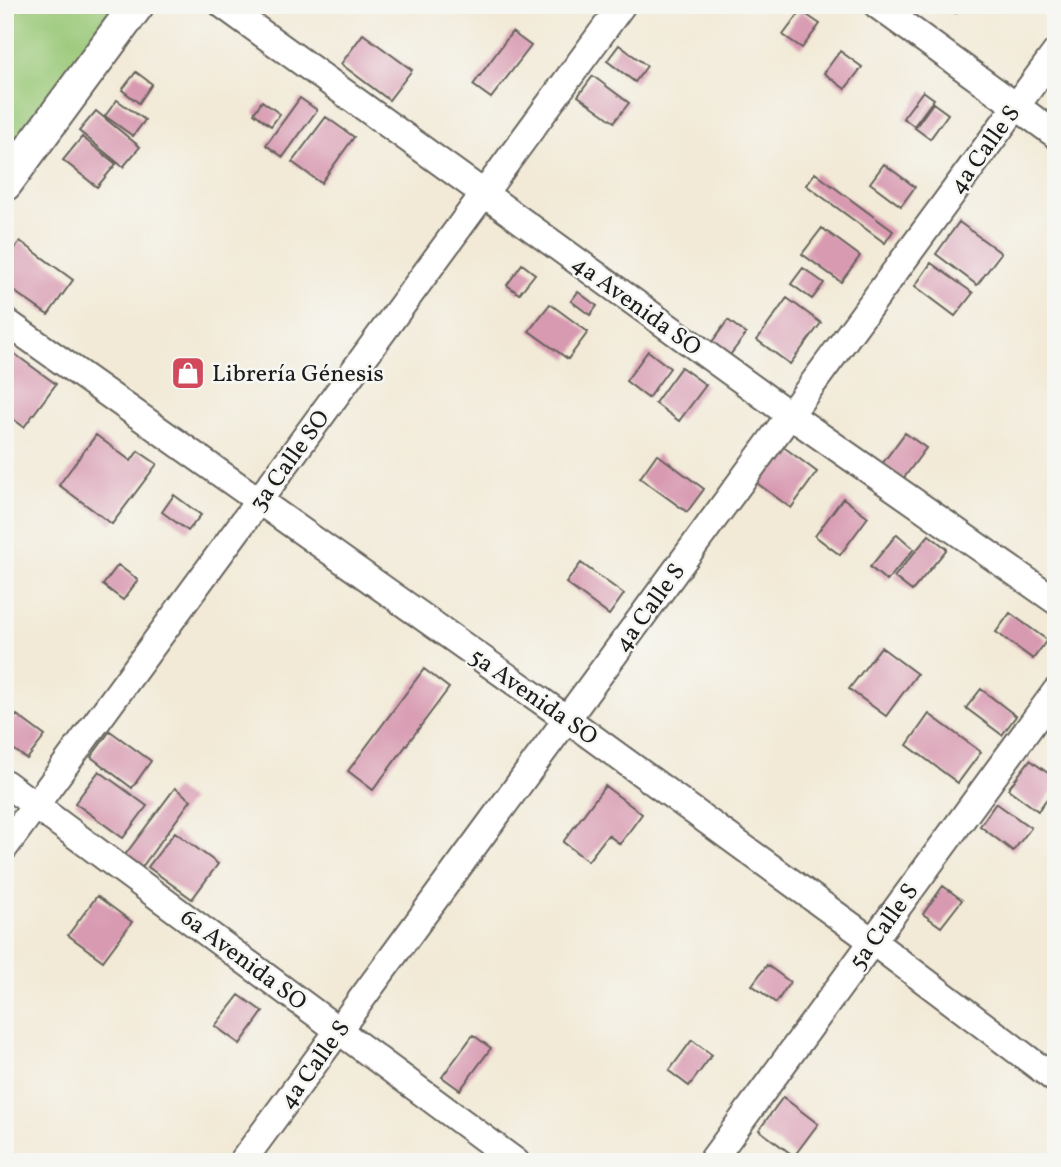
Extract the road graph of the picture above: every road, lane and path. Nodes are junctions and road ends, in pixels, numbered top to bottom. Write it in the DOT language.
graph roads {
  1 [pos="137,5"];
  2 [pos="223,5"];
  3 [pos="622,5"];
  4 [pos="877,5"];
  5 [pos="1056,52"];
  6 [pos="1015,107"];
  7 [pos="1056,135"];
  8 [pos="5,184"];
  9 [pos="484,195"];
  10 [pos="5,321"];
  11 [pos="790,415"];
  12 [pos="258,501"];
  13 [pos="1056,601"];
  14 [pos="1056,691"];
  15 [pos="567,719"];
  16 [pos="5,783"];
  17 [pos="36,805"];
  18 [pos="5,847"];
  19 [pos="872,941"];
  20 [pos="339,1030"];
  21 [pos="1056,1080"];
  22 [pos="242,1162"];
  23 [pos="516,1162"];
  24 [pos="711,1162"];
  1 -- 8 [label="street"];
  2 -- 9 [label="street, 4a Avenida SO"];
  3 -- 9 [label="street, 3a Calle SO"];
  4 -- 6 [label="street"];
  5 -- 6 [label="street, 4a Calle S"];
  6 -- 7 [label="street"];
  6 -- 11 [label="street, 4a Calle S"];
  9 -- 11 [label="street, 4a Avenida SO"];
  9 -- 12 [label="street, 3a Calle SO"];
  10 -- 12 [label="street, 5a Avenida SO"];
  11 -- 13 [label="street, 4a Avenida SO"];
  11 -- 15 [label="street, 4a Calle S"];
  12 -- 15 [label="street, 5a Avenida SO"];
  12 -- 17 [label="street, 3a Calle SO"];
  14 -- 19 [label="street, 5a Calle S"];
  15 -- 19 [label="street, 5a Avenida SO"];
  15 -- 20 [label="street, 4a Calle S"];
  16 -- 17 [label="street, 6a Avenida SO"];
  17 -- 18 [label="street, 3a Calle SO"];
  17 -- 20 [label="street, 6a Avenida SO"];
  19 -- 21 [label="street, 5a Avenida SO"];
  19 -- 24 [label="street, 5a Calle S"];
  20 -- 22 [label="street, 4a Calle S"];
  20 -- 23 [label="street, 6a Avenida SO"];
}
